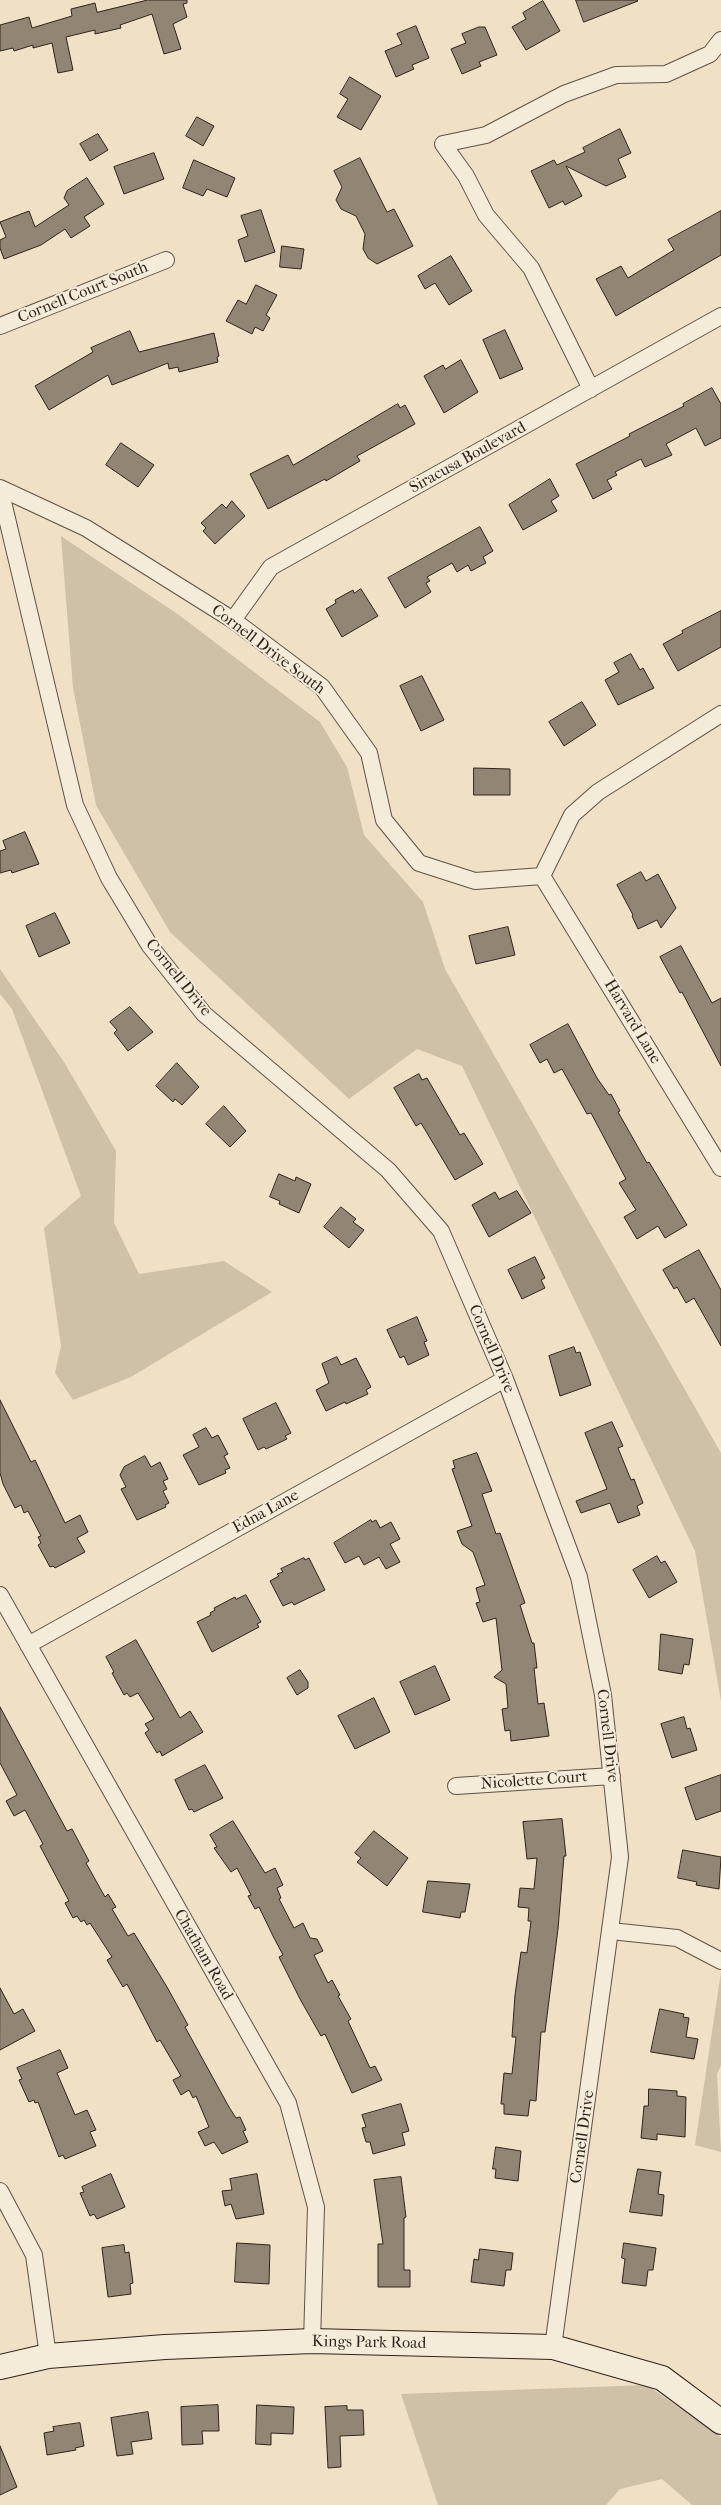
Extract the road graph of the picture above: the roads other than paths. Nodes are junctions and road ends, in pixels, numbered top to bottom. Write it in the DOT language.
graph roads {
  1 [pos="721,40"];
  2 [pos="166,260"];
  3 [pos="721,316"];
  4 [pos="0,326"];
  5 [pos="591,389"];
  6 [pos="0,489"];
  7 [pos="233,620"];
  8 [pos="721,714"];
  9 [pos="542,876"];
  10 [pos="721,1168"];
  11 [pos="505,1380"];
  12 [pos="0,1595"];
  13 [pos="28,1645"];
  14 [pos="612,1776"];
  15 [pos="456,1786"];
  16 [pos="611,1931"];
  17 [pos="721,1960"];
  18 [pos="0,2191"];
  19 [pos="312,2341"];
  20 [pos="553,2347"];
  21 [pos="48,2356"];
  22 [pos="0,2367"];
  23 [pos="721,2422"];
  1 -- 5 [label="street"];
  2 -- 4 [label="street, Cornell Court South"];
  3 -- 5 [label="street, Siracusa Boulevard"];
  5 -- 7 [label="street, Siracusa Boulevard"];
  6 -- 7 [label="street, Cornell Drive South"];
  6 -- 11 [label="street, Cornell Drive"];
  7 -- 9 [label="street, Cornell Drive South"];
  8 -- 9 [label="street"];
  9 -- 10 [label="street, Harvard Lane"];
  11 -- 13 [label="street, Edna Lane"];
  11 -- 14 [label="street, Cornell Drive"];
  12 -- 13 [label="street, Chatham Road"];
  13 -- 19 [label="street, Chatham Road"];
  14 -- 15 [label="street, Nicolette Court"];
  14 -- 16 [label="street, Cornell Drive"];
  16 -- 17 [label="street"];
  16 -- 20 [label="street, Cornell Drive"];
  18 -- 21 [label="street"];
  19 -- 20 [label="street, Kings Park Road"];
  19 -- 21 [label="street, Kings Park Road"];
  20 -- 23 [label="street, Kings Park Road"];
  21 -- 22 [label="street, Kings Park Road"];
}
